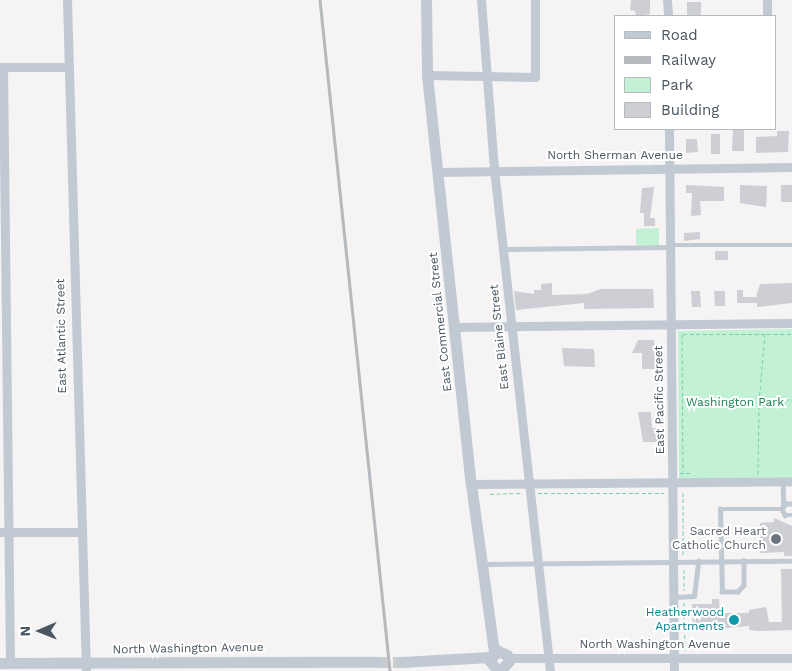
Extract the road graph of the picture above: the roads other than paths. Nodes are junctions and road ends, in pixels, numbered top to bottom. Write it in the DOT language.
graph roads {
  1 [pos="66,0"];
  2 [pos="426,0"];
  3 [pos="482,0"];
  4 [pos="535,0"];
  5 [pos="668,0"];
  6 [pos="767,0"];
  7 [pos="668,15"];
  8 [pos="767,15"];
  9 [pos="1,67"];
  10 [pos="68,67"];
  11 [pos="427,75"];
  12 [pos="484,76"];
  13 [pos="669,130"];
  14 [pos="792,167"];
  15 [pos="670,168"];
  16 [pos="494,169"];
  17 [pos="438,172"];
  18 [pos="2,232"];
  19 [pos="792,245"];
  20 [pos="670,246"];
  21 [pos="502,249"];
  22 [pos="792,323"];
  23 [pos="671,325"];
  24 [pos="511,326"];
  25 [pos="456,327"];
  26 [pos="3,383"];
  27 [pos="787,481"];
  28 [pos="674,482"];
  29 [pos="471,484"];
  30 [pos="529,488"];
  31 [pos="792,504"];
  32 [pos="783,507"];
  33 [pos="792,515"];
  34 [pos="4,532"];
  35 [pos="79,532"];
  36 [pos="744,560"];
  37 [pos="674,561"];
  38 [pos="698,561"];
  39 [pos="721,561"];
  40 [pos="792,561"];
  41 [pos="538,562"];
  42 [pos="482,564"];
  43 [pos="674,597"];
  44 [pos="674,658"];
  45 [pos="792,658"];
  46 [pos="549,659"];
  47 [pos="377,662"];
  48 [pos="402,662"];
  49 [pos="5,663"];
  50 [pos="499,664"];
  51 [pos="287,666"];
  52 [pos="234,667"];
  53 [pos="86,668"];
  54 [pos="550,671"];
  55 [pos="674,671"];
  1 -- 10 [label="street, East Atlantic Street"];
  2 -- 11 [label="street, East Commercial Street"];
  3 -- 12 [label="street, East Blaine Street"];
  4 -- 12 [label="street"];
  5 -- 7 [label="street"];
  6 -- 8 [label="street"];
  9 -- 10 [label="street"];
  9 -- 18 [label="street"];
  10 -- 35 [label="street, East Atlantic Street"];
  11 -- 12 [label="street"];
  11 -- 17 [label="street, East Commercial Street"];
  12 -- 16 [label="street, East Blaine Street"];
  13 -- 15 [label="street, East Pacific Street"];
  14 -- 15 [label="street, North Sherman Avenue"];
  15 -- 16 [label="street, North Sherman Avenue"];
  15 -- 20 [label="street, East Pacific Street"];
  16 -- 17 [label="street, North Sherman Avenue"];
  16 -- 21 [label="street, East Blaine Street"];
  17 -- 25 [label="street, East Commercial Street"];
  18 -- 26 [label="street"];
  19 -- 20 [label="lane"];
  20 -- 21 [label="lane"];
  20 -- 23 [label="street, East Pacific Street"];
  21 -- 24 [label="street, East Blaine Street"];
  22 -- 23 [label="street"];
  23 -- 24 [label="street"];
  23 -- 28 [label="street, East Pacific Street"];
  24 -- 25 [label="street"];
  24 -- 30 [label="street, East Blaine Street"];
  25 -- 29 [label="street, East Commercial Street"];
  26 -- 34 [label="street"];
  27 -- 28 [label="street"];
  27 -- 32 [label="lane"];
  28 -- 30 [label="street"];
  28 -- 37 [label="street, East Pacific Street"];
  29 -- 30 [label="street"];
  29 -- 42 [label="street, East Commercial Street"];
  30 -- 41 [label="street, East Blaine Street"];
  31 -- 32 [label="lane"];
  32 -- 33 [label="lane"];
  32 -- 39 [label="lane"];
  34 -- 35 [label="street"];
  34 -- 49 [label="street"];
  35 -- 53 [label="street, East Atlantic Street"];
  36 -- 39 [label="lane"];
  36 -- 39 [label="lane"];
  36 -- 40 [label="lane"];
  37 -- 38 [label="lane"];
  37 -- 41 [label="lane"];
  37 -- 43 [label="street, East Pacific Street"];
  38 -- 39 [label="lane"];
  38 -- 43 [label="lane"];
  41 -- 42 [label="lane"];
  41 -- 46 [label="street, East Blaine Street"];
  42 -- 50 [label="street, East Commercial Street"];
  43 -- 44 [label="street, East Pacific Street"];
  44 -- 45 [label="street, North Washington Avenue"];
  44 -- 46 [label="street, North Washington Avenue"];
  44 -- 55 [label="street, East Pacific Street"];
  46 -- 50 [label="street, North Washington Avenue"];
  46 -- 54 [label="street, East Blaine Street"];
  47 -- 51 [label="street, North Washington Avenue"];
  48 -- 50 [label="street, North Washington Avenue"];
  49 -- 53 [label="street, North Washington Avenue"];
  51 -- 52 [label="street, North Washington Avenue"];
  52 -- 53 [label="street, North Washington Avenue"];
}
